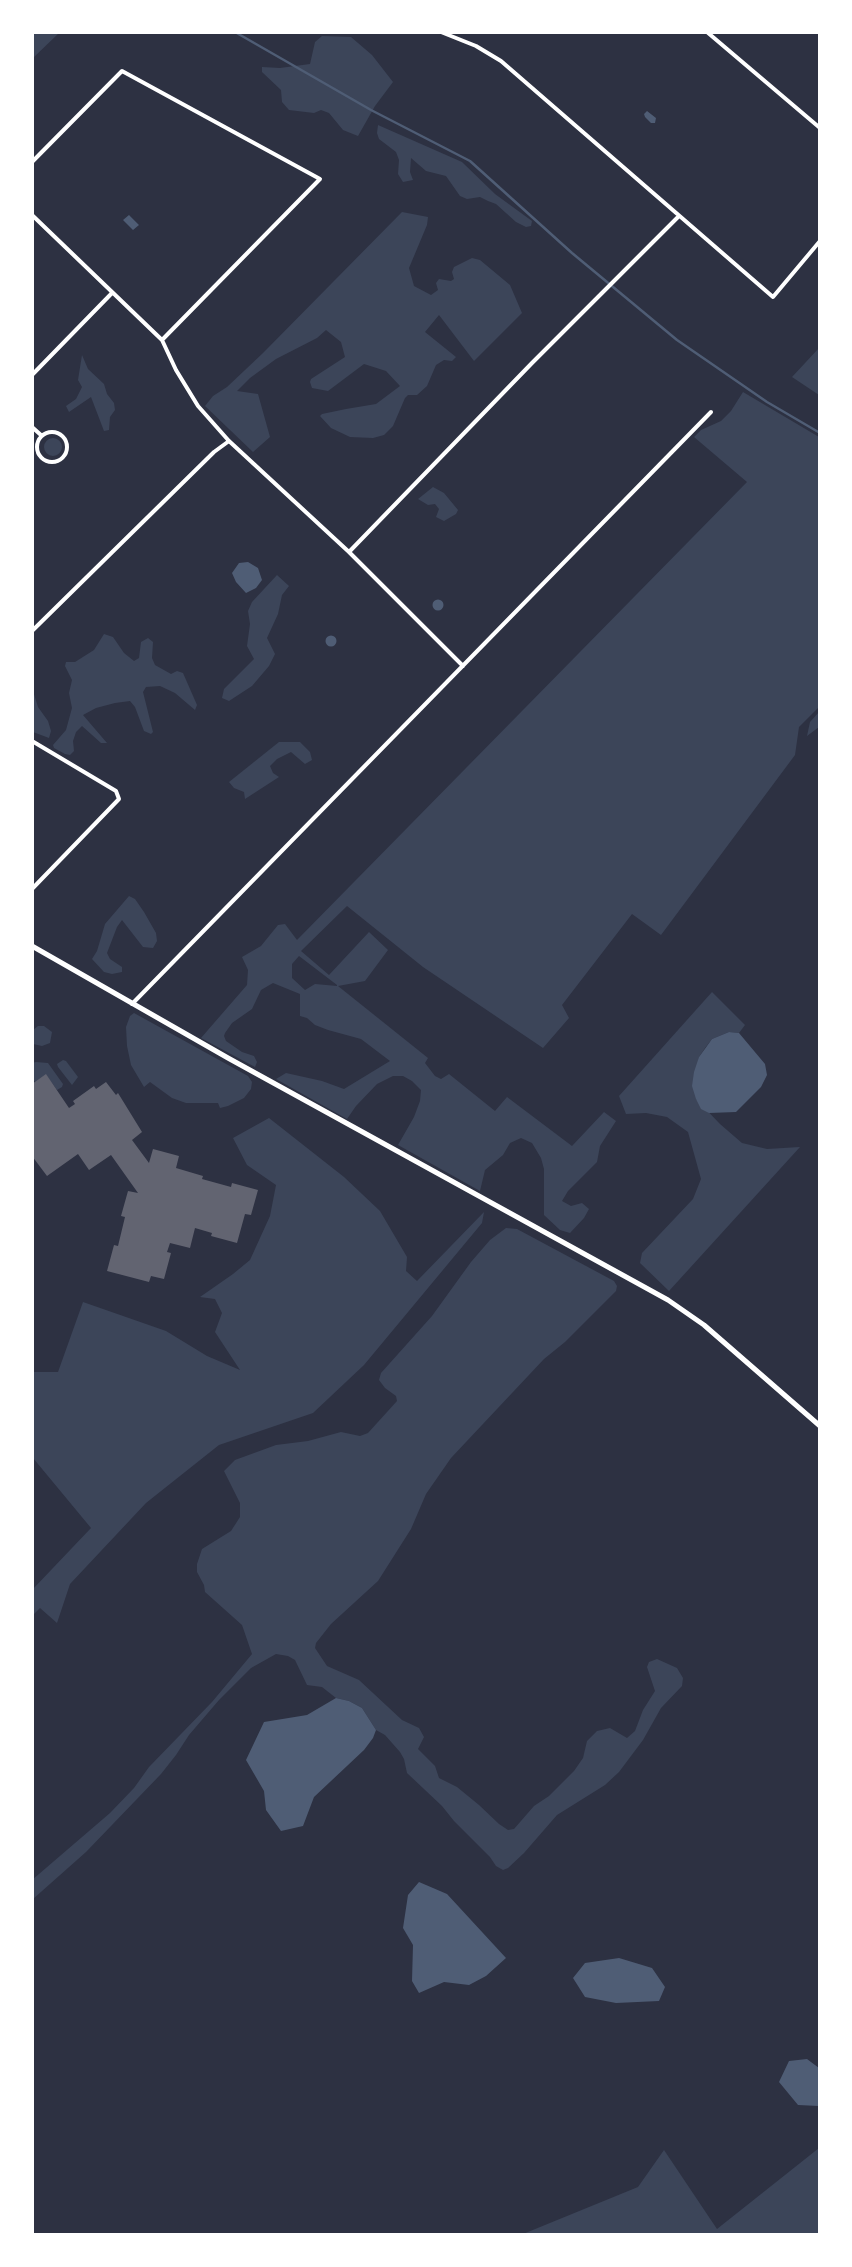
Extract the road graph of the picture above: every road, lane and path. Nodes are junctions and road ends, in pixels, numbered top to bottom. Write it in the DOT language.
graph roads {
  1 [pos="441,32"];
  2 [pos="707,32"];
  3 [pos="820,128"];
  4 [pos="32,162"];
  5 [pos="32,215"];
  6 [pos="679,216"];
  7 [pos="820,241"];
  8 [pos="112,293"];
  9 [pos="162,340"];
  10 [pos="32,375"];
  11 [pos="712,412"];
  12 [pos="32,427"];
  13 [pos="42,436"];
  14 [pos="230,441"];
  15 [pos="349,552"];
  16 [pos="32,631"];
  17 [pos="463,666"];
  18 [pos="32,740"];
  19 [pos="32,889"];
  20 [pos="32,946"];
  21 [pos="132,1004"];
  22 [pos="820,1426"];
  1 -- 6 [label="street"];
  2 -- 3 [label="street"];
  4 -- 9 [label="street"];
  5 -- 8 [label="street"];
  6 -- 7 [label="street"];
  6 -- 15 [label="street"];
  8 -- 9 [label="street"];
  8 -- 10 [label="street"];
  9 -- 14 [label="street"];
  11 -- 17 [label="street"];
  12 -- 13 [label="street"];
  13 -- 13 [label="street"];
  14 -- 15 [label="street"];
  14 -- 16 [label="street"];
  15 -- 17 [label="street"];
  17 -- 21 [label="street"];
  18 -- 19 [label="street"];
  20 -- 21 [label="street"];
  21 -- 22 [label="street"];
}
